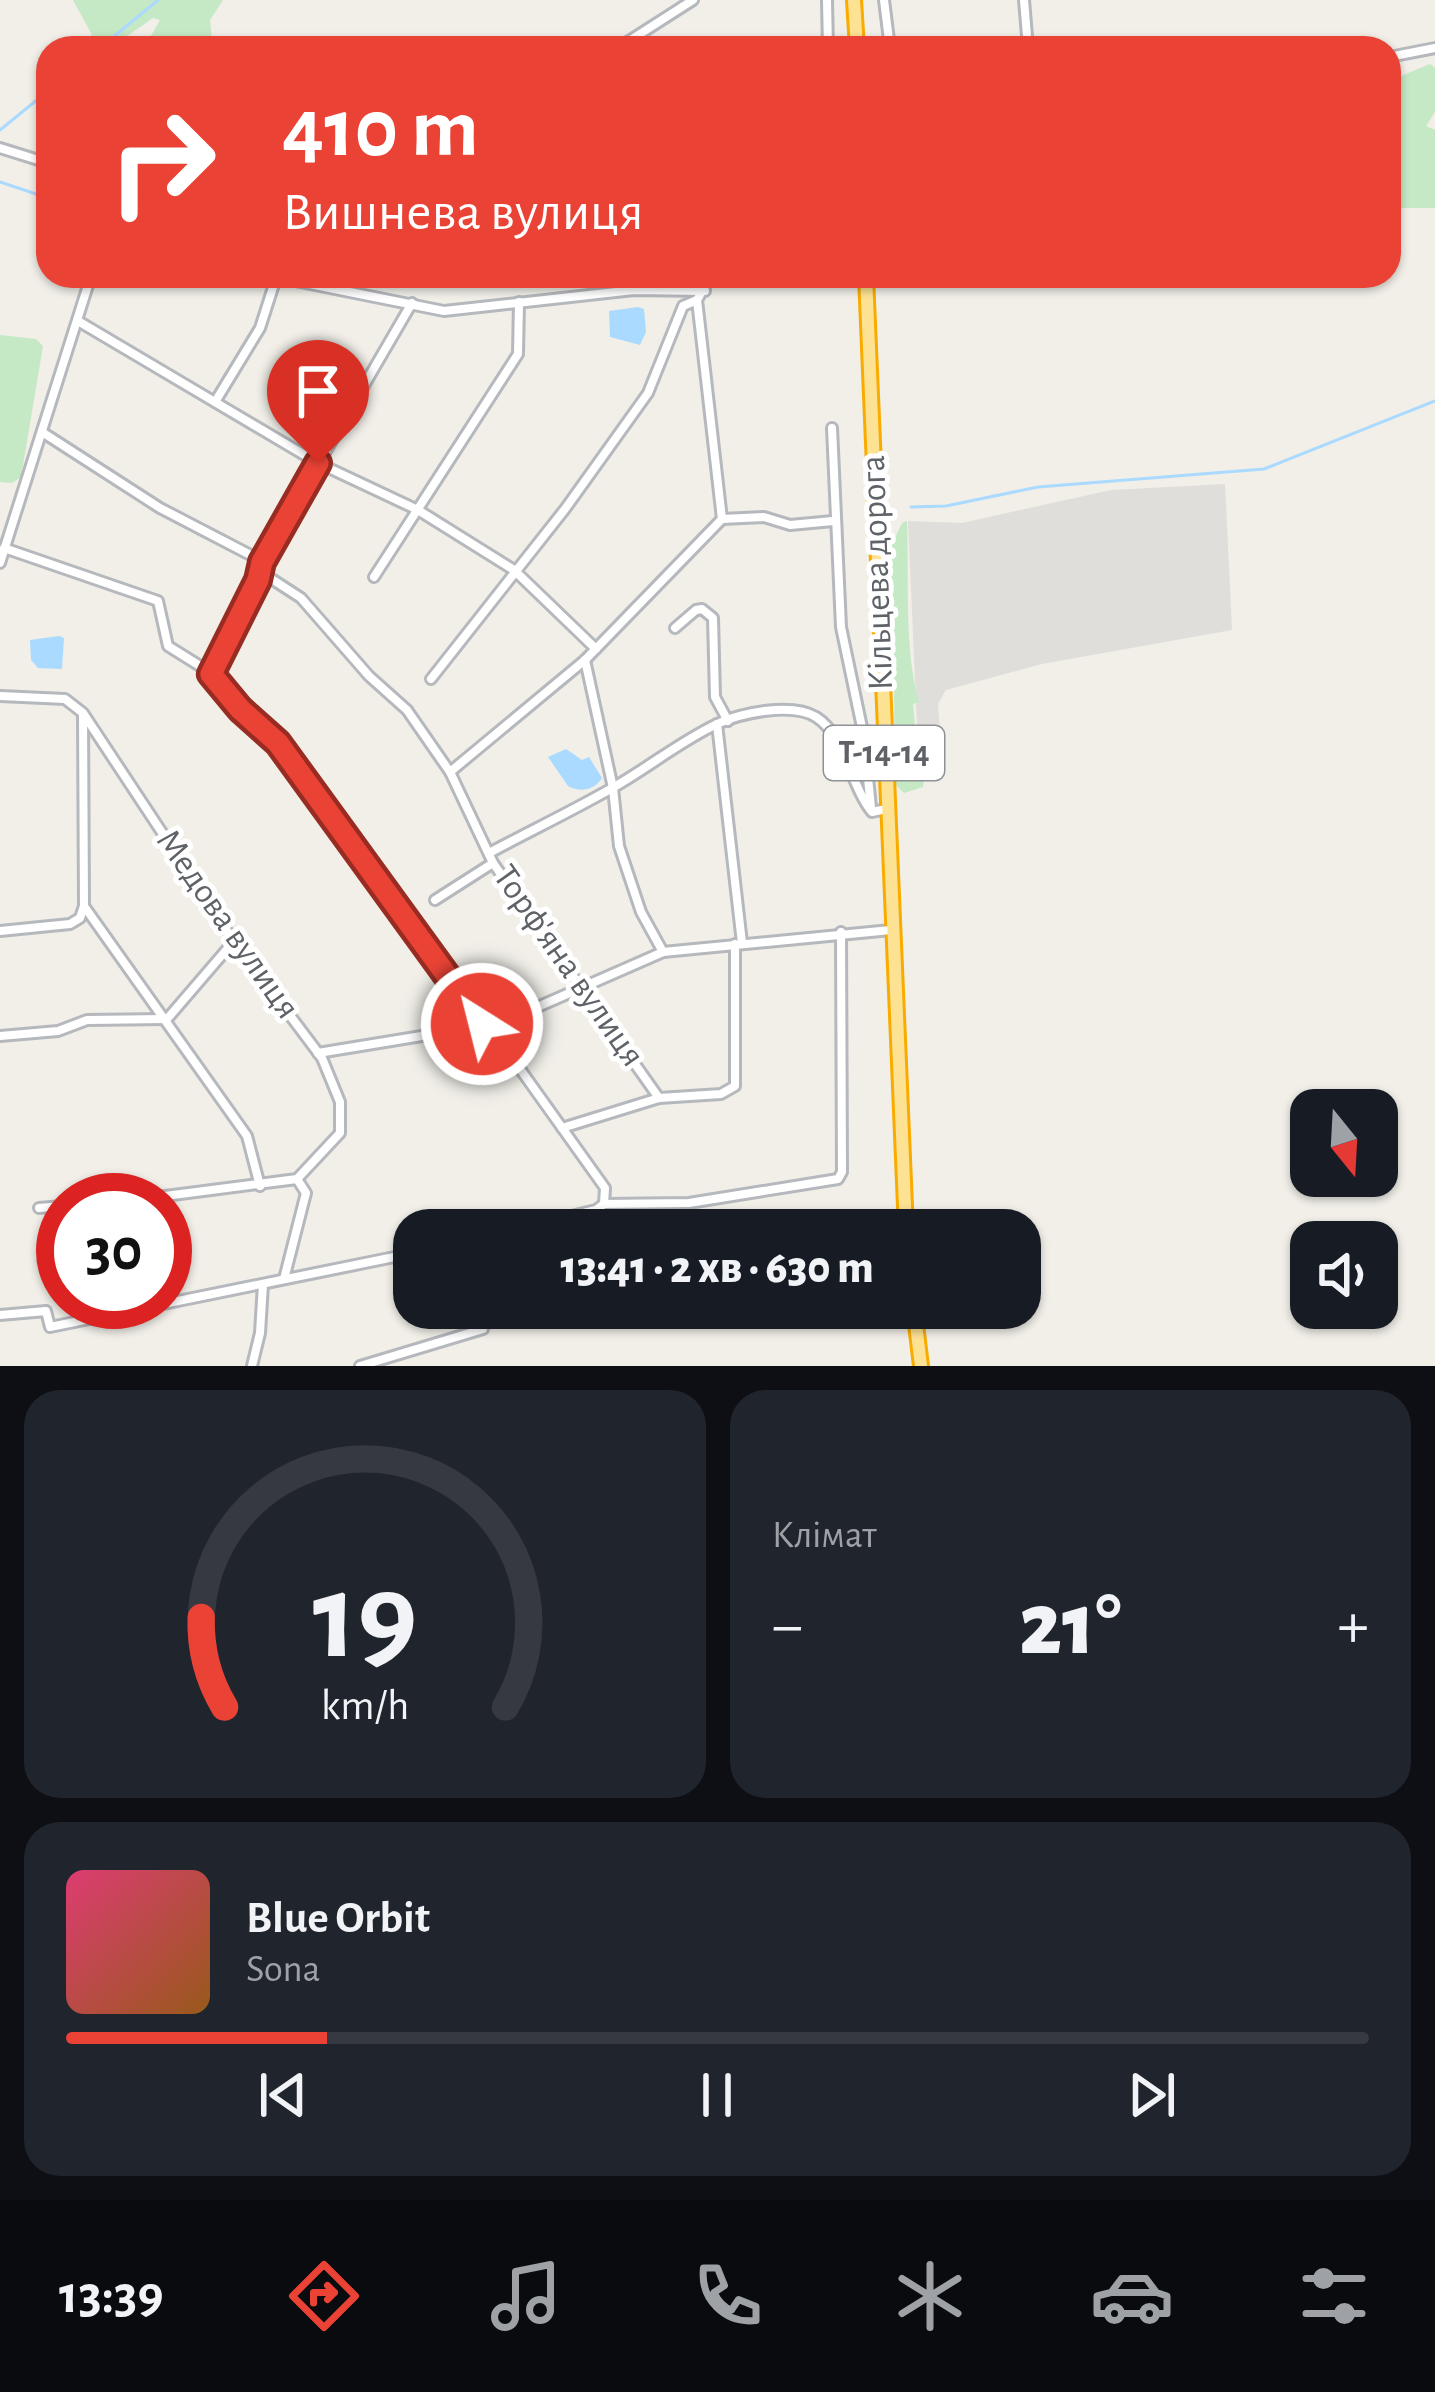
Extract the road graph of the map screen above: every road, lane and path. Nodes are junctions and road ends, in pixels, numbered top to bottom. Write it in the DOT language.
graph roads {
  1 [pos="692,0"];
  2 [pos="827,0"];
  3 [pos="854,0"];
  4 [pos="884,0"];
  5 [pos="1024,0"];
  6 [pos="636,36"];
  7 [pos="828,36"];
  8 [pos="856,36"];
  9 [pos="888,36"];
  10 [pos="1027,36"];
  11 [pos="1435,49"];
  12 [pos="1401,55"];
  13 [pos="0,148"];
  14 [pos="36,159"];
  15 [pos="87,288"];
  16 [pos="270,288"];
  17 [pos="332,288"];
  18 [pos="706,288"];
  19 [pos="866,288"];
  20 [pos="705,291"];
  21 [pos="697,300"];
  22 [pos="518,302"];
  23 [pos="412,303"];
  24 [pos="78,320"];
  25 [pos="215,401"];
  26 [pos="832,428"];
  27 [pos="42,432"];
  28 [pos="318,463"];
  29 [pos="418,510"];
  30 [pos="722,519"];
  31 [pos="833,521"];
  32 [pos="4,548"];
  33 [pos="262,562"];
  34 [pos="0,563"];
  35 [pos="514,570"];
  36 [pos="374,577"];
  37 [pos="675,628"];
  38 [pos="596,649"];
  39 [pos="585,660"];
  40 [pos="211,674"];
  41 [pos="431,679"];
  42 [pos="0,696"];
  43 [pos="83,713"];
  44 [pos="728,721"];
  45 [pos="717,724"];
  46 [pos="450,772"];
  47 [pos="613,788"];
  48 [pos="879,810"];
  49 [pos="490,852"];
  50 [pos="493,863"];
  51 [pos="435,900"];
  52 [pos="84,906"];
  53 [pos="891,930"];
  54 [pos="0,931"];
  55 [pos="841,932"];
  56 [pos="231,937"];
  57 [pos="739,944"];
  58 [pos="663,952"];
  59 [pos="582,986"];
  60 [pos="167,1019"];
  61 [pos="482,1024"];
  62 [pos="0,1036"];
  63 [pos="319,1053"];
  64 [pos="659,1097"];
  65 [pos="562,1128"];
  66 [pos="297,1179"];
  67 [pos="260,1186"];
  68 [pos="192,1194"];
  69 [pos="604,1204"];
  70 [pos="597,1209"];
  71 [pos="904,1209"];
  72 [pos="393,1257"];
  73 [pos="284,1279"];
  74 [pos="263,1284"];
  75 [pos="0,1315"];
  76 [pos="483,1329"];
  77 [pos="917,1329"];
  78 [pos="252,1366"];
  79 [pos="360,1366"];
  80 [pos="921,1366"];
  1 -- 6 [label="street"];
  2 -- 7 [label="street"];
  3 -- 8 [label="highway"];
  4 -- 9 [label="street"];
  5 -- 10 [label="street"];
  11 -- 12 [label="street"];
  13 -- 14 [label="street"];
  15 -- 24 [label="street"];
  16 -- 25 [label="street"];
  17 -- 23 [label="street"];
  18 -- 20 [label="street"];
  19 -- 48 [label="highway, Кільцева дорога / Т-14-14"];
  20 -- 21 [label="street"];
  20 -- 22 [label="street"];
  21 -- 30 [label="street"];
  21 -- 35 [label="street"];
  22 -- 23 [label="street"];
  22 -- 29 [label="street"];
  23 -- 28 [label="street"];
  24 -- 25 [label="street"];
  24 -- 27 [label="street"];
  25 -- 28 [label="street"];
  26 -- 31 [label="street"];
  27 -- 32 [label="street"];
  27 -- 33 [label="street, Торф'яна вулиця"];
  28 -- 29 [label="street"];
  28 -- 33 [label="street"];
  29 -- 35 [label="street"];
  29 -- 36 [label="street"];
  30 -- 31 [label="street"];
  30 -- 38 [label="street"];
  31 -- 48 [label="street"];
  32 -- 34 [label="street"];
  32 -- 40 [label="street"];
  33 -- 40 [label="street"];
  33 -- 46 [label="street, Торф'яна вулиця"];
  35 -- 38 [label="street"];
  35 -- 41 [label="street"];
  37 -- 44 [label="street"];
  38 -- 39 [label="street"];
  39 -- 46 [label="street"];
  39 -- 47 [label="street"];
  40 -- 61 [label="street"];
  42 -- 43 [label="street"];
  43 -- 52 [label="street"];
  43 -- 56 [label="street, Медова вулиця"];
  44 -- 45 [label="street"];
  44 -- 48 [label="street"];
  45 -- 47 [label="street"];
  45 -- 57 [label="street"];
  46 -- 49 [label="street, Торф'яна вулиця"];
  47 -- 49 [label="street"];
  47 -- 58 [label="street"];
  48 -- 53 [label="highway, Кільцева дорога / Т-14-14"];
  49 -- 50 [label="street, Торф'яна вулиця"];
  50 -- 51 [label="street"];
  50 -- 59 [label="street, Торф'яна вулиця"];
  52 -- 54 [label="street"];
  52 -- 60 [label="street"];
  53 -- 55 [label="street"];
  53 -- 71 [label="highway, Кільцева дорога / Т-14-14"];
  55 -- 57 [label="street"];
  55 -- 69 [label="street"];
  56 -- 60 [label="street"];
  56 -- 63 [label="street, Медова вулиця"];
  57 -- 58 [label="street"];
  57 -- 64 [label="street"];
  58 -- 59 [label="street"];
  59 -- 61 [label="street"];
  59 -- 64 [label="street, Торф'яна вулиця"];
  60 -- 62 [label="street"];
  60 -- 67 [label="street"];
  61 -- 63 [label="street"];
  61 -- 65 [label="street"];
  63 -- 66 [label="street, Медова вулиця"];
  64 -- 65 [label="street"];
  65 -- 69 [label="street"];
  66 -- 67 [label="street"];
  66 -- 73 [label="street"];
  67 -- 68 [label="street"];
  69 -- 70 [label="street"];
  72 -- 73 [label="street"];
  73 -- 74 [label="street"];
  74 -- 75 [label="street"];
  74 -- 78 [label="street"];
  76 -- 79 [label="street"];
  77 -- 80 [label="highway"];
}
